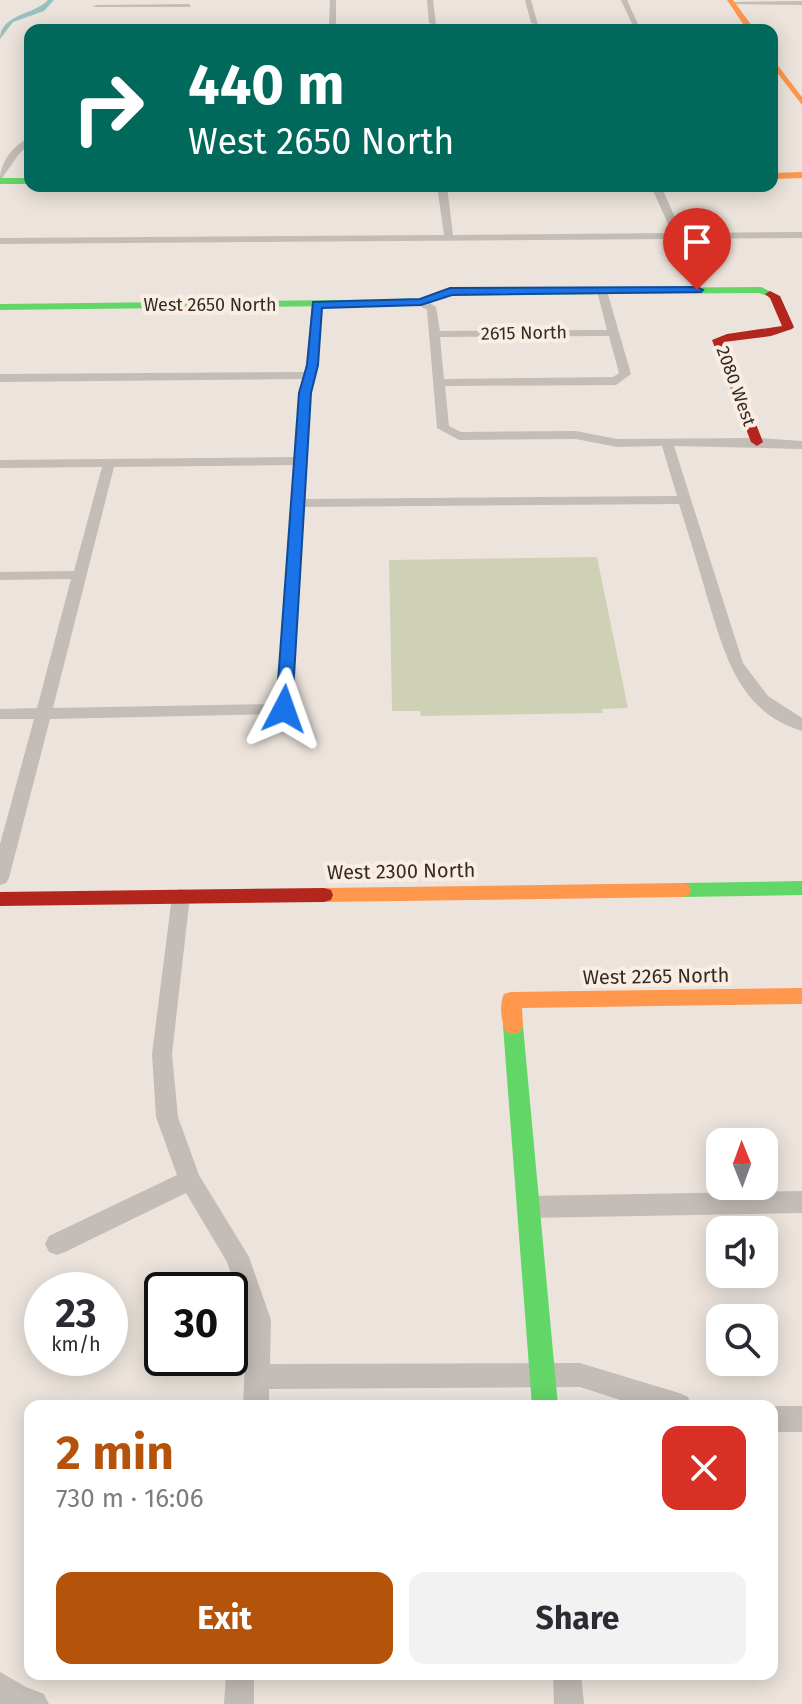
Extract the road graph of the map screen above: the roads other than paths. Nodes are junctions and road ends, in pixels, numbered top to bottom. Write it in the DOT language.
graph roads {
  1 [pos="333,0"];
  2 [pos="430,0"];
  3 [pos="528,0"];
  4 [pos="624,0"];
  5 [pos="732,2"];
  6 [pos="98,3"];
  7 [pos="802,3"];
  8 [pos="189,6"];
  9 [pos="87,13"];
  10 [pos="76,17"];
  11 [pos="635,22"];
  12 [pos="433,23"];
  13 [pos="535,23"];
  14 [pos="63,24"];
  15 [pos="332,24"];
  16 [pos="747,24"];
  17 [pos="778,69"];
  18 [pos="802,103"];
  19 [pos="24,145"];
  20 [pos="802,175"];
  21 [pos="778,176"];
  22 [pos="0,180"];
  23 [pos="24,181"];
  24 [pos="443,192"];
  25 [pos="659,192"];
  26 [pos="802,235"];
  27 [pos="678,236"];
  28 [pos="449,238"];
  29 [pos="0,241"];
  30 [pos="602,291"];
  31 [pos="421,302"];
  32 [pos="317,304"];
  33 [pos="0,307"];
  34 [pos="614,333"];
  35 [pos="434,334"];
  36 [pos="727,334"];
  37 [pos="310,375"];
  38 [pos="0,378"];
  39 [pos="439,383"];
  40 [pos="757,442"];
  41 [pos="667,443"];
  42 [pos="802,445"];
  43 [pos="301,461"];
  44 [pos="109,463"];
  45 [pos="0,464"];
  46 [pos="685,500"];
  47 [pos="298,503"];
  48 [pos="80,575"];
  49 [pos="0,576"];
  50 [pos="0,714"];
  51 [pos="43,714"];
  52 [pos="802,725"];
  53 [pos="0,878"];
  54 [pos="802,888"];
  55 [pos="181,896"];
  56 [pos="0,899"];
  57 [pos="802,996"];
  58 [pos="190,1180"];
  59 [pos="802,1202"];
  60 [pos="528,1207"];
  61 [pos="57,1244"];
  62 [pos="542,1375"];
  63 [pos="258,1377"];
  64 [pos="256,1400"];
  65 [pos="544,1400"];
  66 [pos="660,1400"];
  67 [pos="778,1419"];
  68 [pos="802,1419"];
  69 [pos="240,1680"];
  70 [pos="567,1680"];
  71 [pos="0,1686"];
  72 [pos="34,1704"];
  73 [pos="239,1704"];
  74 [pos="569,1704"];
  1 -- 15 [label="street"];
  2 -- 12 [label="street"];
  3 -- 13 [label="street"];
  4 -- 11 [label="street"];
  5 -- 7 [label="street"];
  5 -- 16 [label="street"];
  6 -- 8 [label="street"];
  6 -- 9 [label="street"];
  10 -- 14 [label="street"];
  17 -- 18 [label="street"];
  19 -- 22 [label="street"];
  20 -- 21 [label="street"];
  22 -- 23 [label="street"];
  24 -- 28 [label="street"];
  25 -- 27 [label="street"];
  26 -- 27 [label="street"];
  27 -- 28 [label="street"];
  28 -- 29 [label="street"];
  30 -- 31 [label="street, West 2650 North"];
  30 -- 34 [label="street"];
  30 -- 36 [label="street, West 2650 North"];
  31 -- 32 [label="street, West 2650 North"];
  31 -- 35 [label="street"];
  32 -- 33 [label="street, West 2650 North"];
  32 -- 37 [label="street"];
  34 -- 35 [label="street, 2615 North"];
  34 -- 39 [label="street"];
  35 -- 39 [label="street"];
  36 -- 40 [label="street, 2080 West"];
  37 -- 38 [label="street"];
  37 -- 43 [label="street"];
  39 -- 41 [label="street"];
  40 -- 41 [label="street"];
  40 -- 42 [label="street"];
  41 -- 46 [label="street"];
  43 -- 44 [label="street"];
  43 -- 47 [label="street"];
  44 -- 45 [label="street"];
  44 -- 48 [label="street"];
  46 -- 47 [label="street"];
  46 -- 52 [label="street"];
  47 -- 51 [label="street"];
  48 -- 49 [label="street"];
  48 -- 51 [label="street"];
  50 -- 51 [label="street"];
  51 -- 53 [label="street"];
  54 -- 55 [label="street, West 2300 North"];
  55 -- 56 [label="street, West 2300 North"];
  55 -- 58 [label="street"];
  57 -- 60 [label="street, West 2265 North"];
  58 -- 61 [label="street"];
  58 -- 63 [label="street"];
  59 -- 60 [label="street"];
  60 -- 62 [label="street"];
  62 -- 63 [label="street"];
  62 -- 65 [label="street"];
  62 -- 66 [label="street"];
  63 -- 64 [label="street"];
  67 -- 68 [label="street"];
  69 -- 73 [label="street"];
  70 -- 74 [label="street"];
  71 -- 72 [label="street"];
}
